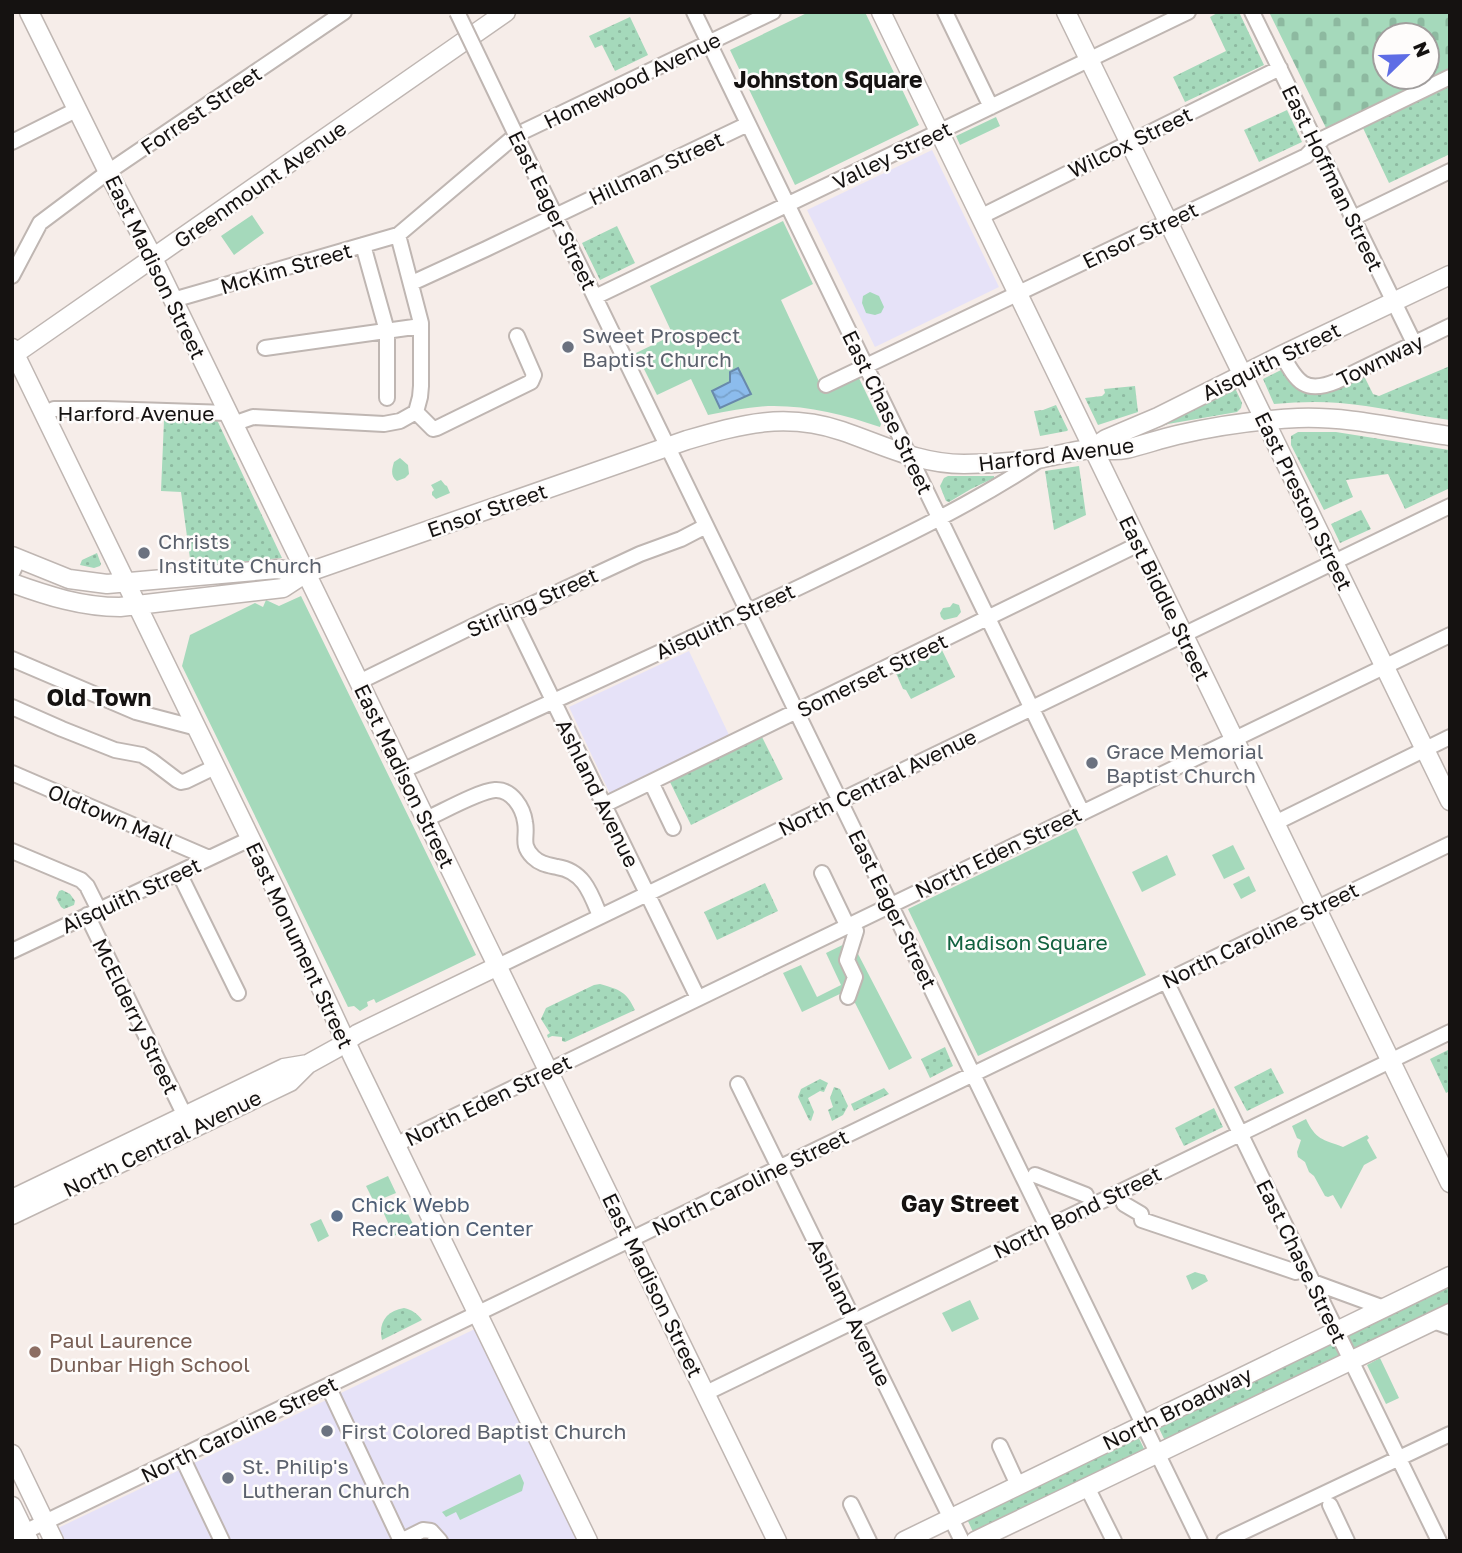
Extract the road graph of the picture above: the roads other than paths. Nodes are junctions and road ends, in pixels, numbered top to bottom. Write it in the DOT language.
graph roads {
  1 [pos="29,12"];
  2 [pos="344,12"];
  3 [pos="457,12"];
  4 [pos="506,12"];
  5 [pos="694,12"];
  6 [pos="773,12"];
  7 [pos="881,12"];
  8 [pos="945,12"];
  9 [pos="1066,12"];
  10 [pos="1188,12"];
  11 [pos="1252,12"];
  12 [pos="469,38"];
  13 [pos="709,42"];
  14 [pos="1090,60"];
  15 [pos="1280,68"];
  16 [pos="1450,77"];
  17 [pos="991,107"];
  18 [pos="79,109"];
  19 [pos="748,124"];
  20 [pos="939,132"];
  21 [pos="516,135"];
  22 [pos="12,142"];
  23 [pos="1130,142"];
  24 [pos="1317,145"];
  25 [pos="1450,171"];
  26 [pos="108,172"];
  27 [pos="788,205"];
  28 [pos="555,215"];
  29 [pos="980,217"];
  30 [pos="1353,218"];
  31 [pos="1168,222"];
  32 [pos="398,235"];
  33 [pos="363,245"];
  34 [pos="153,259"];
  35 [pos="1450,275"];
  36 [pos="12,276"];
  37 [pos="412,283"];
  38 [pos="1017,294"];
  39 [pos="595,298"];
  40 [pos="173,300"];
  41 [pos="1394,302"];
  42 [pos="421,326"];
  43 [pos="1450,326"];
  44 [pos="387,331"];
  45 [pos="517,336"];
  46 [pos="1414,343"];
  47 [pos="265,348"];
  48 [pos="13,353"];
  49 [pos="1282,355"];
  50 [pos="866,366"];
  51 [pos="1243,374"];
  52 [pos="826,385"];
  53 [pos="387,398"];
  54 [pos="416,412"];
  55 [pos="44,414"];
  56 [pos="231,418"];
  57 [pos="1265,421"];
  58 [pos="1450,436"];
  59 [pos="668,448"];
  60 [pos="1093,448"];
  61 [pos="910,457"];
  62 [pos="1041,458"];
  63 [pos="1450,506"];
  64 [pos="940,519"];
  65 [pos="706,526"];
  66 [pos="1139,544"];
  67 [pos="14,562"];
  68 [pos="1334,562"];
  69 [pos="306,573"];
  70 [pos="12,583"];
  71 [pos="127,584"];
  72 [pos="137,605"];
  73 [pos="748,612"];
  74 [pos="511,614"];
  75 [pos="988,618"];
  76 [pos="1184,635"];
  77 [pos="1450,635"];
  78 [pos="12,659"];
  79 [pos="1385,666"];
  80 [pos="359,682"];
  81 [pos="553,701"];
  82 [pos="12,707"];
  83 [pos="1032,708"];
  84 [pos="797,711"];
  85 [pos="197,728"];
  86 [pos="1450,737"];
  87 [pos="1234,739"];
  88 [pos="1424,749"];
  89 [pos="215,766"];
  90 [pos="402,771"];
  91 [pos="12,774"];
  92 [pos="651,782"];
  93 [pos="840,800"];
  94 [pos="1450,801"];
  95 [pos="604,806"];
  96 [pos="1082,812"];
  97 [pos="426,819"];
  98 [pos="1275,823"];
  99 [pos="673,828"];
  100 [pos="250,839"];
  101 [pos="1450,844"];
  102 [pos="12,850"];
  103 [pos="209,858"];
  104 [pos="179,873"];
  105 [pos="822,873"];
  106 [pos="647,894"];
  107 [pos="891,904"];
  108 [pos="1316,908"];
  109 [pos="93,912"];
  110 [pos="600,916"];
  111 [pos="851,928"];
  112 [pos="12,951"];
  113 [pos="498,966"];
  114 [pos="1167,981"];
  115 [pos="238,993"];
  116 [pos="848,997"];
  117 [pos="698,998"];
  118 [pos="1450,1032"];
  119 [pos="346,1042"];
  120 [pos="1390,1061"];
  121 [pos="548,1070"];
  122 [pos="973,1074"];
  123 [pos="738,1084"];
  124 [pos="216,1109"];
  125 [pos="185,1116"];
  126 [pos="1240,1133"];
  127 [pos="395,1145"];
  128 [pos="779,1168"];
  129 [pos="1035,1175"];
  130 [pos="1450,1183"];
  131 [pos="1086,1195"];
  132 [pos="12,1199"];
  133 [pos="1124,1204"];
  134 [pos="12,1216"];
  135 [pos="1047,1226"];
  136 [pos="631,1239"];
  137 [pos="1296,1272"];
  138 [pos="1450,1276"];
  139 [pos="1313,1282"];
  140 [pos="1384,1308"];
  141 [pos="1450,1312"];
  142 [pos="477,1314"];
  143 [pos="855,1321"];
  144 [pos="1441,1324"];
  145 [pos="1336,1331"];
  146 [pos="1350,1361"];
  147 [pos="328,1386"];
  148 [pos="706,1393"];
  149 [pos="1144,1424"];
  150 [pos="1450,1434"];
  151 [pos="1000,1446"];
  152 [pos="1158,1453"];
  153 [pos="12,1454"];
  154 [pos="182,1457"];
  155 [pos="1399,1459"];
  156 [pos="1018,1485"];
  157 [pos="1087,1487"];
  158 [pos="851,1504"];
  159 [pos="12,1506"];
  160 [pos="950,1518"];
  161 [pos="46,1522"];
  162 [pos="22,1537"];
  163 [pos="54,1541"];
  164 [pos="222,1541"];
  165 [pos="401,1541"];
  166 [pos="440,1541"];
  167 [pos="588,1541"];
  168 [pos="777,1541"];
  169 [pos="869,1541"];
  170 [pos="904,1541"];
  171 [pos="962,1541"];
  172 [pos="975,1541"];
  173 [pos="1114,1541"];
  174 [pos="1200,1541"];
  175 [pos="1224,1541"];
  176 [pos="1337,1541"];
  177 [pos="1347,1541"];
  178 [pos="1439,1541"];
  1 -- 18 [label="main road, East Madison Street"];
  2 -- 26 [label="street, Forrest Street"];
  3 -- 12 [label="street, East Eager Street, bridge"];
  4 -- 12 [label="main road, Greenmount Avenue"];
  5 -- 13 [label="street, East Chase Street"];
  6 -- 13 [label="street, Homewood Avenue"];
  7 -- 20 [label="main road, East Biddle Street"];
  8 -- 17 [label="street"];
  9 -- 14 [label="main road, East Preston Street"];
  10 -- 14 [label="street, Valley Street"];
  11 -- 15 [label="street, East Hoffman Street"];
  12 -- 21 [label="street, East Eager Street, bridge"];
  12 -- 34 [label="main road, Greenmount Avenue"];
  13 -- 19 [label="street, East Chase Street"];
  13 -- 21 [label="street, Homewood Avenue"];
  14 -- 17 [label="street, Valley Street"];
  14 -- 23 [label="main road, East Preston Street"];
  15 -- 23 [label="street, Wilcox Street"];
  15 -- 24 [label="street, East Hoffman Street"];
  16 -- 24 [label="street, Ensor Street"];
  17 -- 20 [label="street, Valley Street"];
  18 -- 22 [label="street"];
  18 -- 26 [label="main road, East Madison Street"];
  19 -- 27 [label="street, East Chase Street"];
  19 -- 28 [label="street, Hillman Street"];
  20 -- 27 [label="street, Valley Street"];
  20 -- 29 [label="main road, East Biddle Street"];
  21 -- 28 [label="street, East Eager Street"];
  21 -- 32 [label="street, Homewood Avenue"];
  23 -- 29 [label="street, Wilcox Street"];
  23 -- 31 [label="main road, East Preston Street"];
  24 -- 30 [label="street, East Hoffman Street"];
  24 -- 31 [label="street, Ensor Street"];
  25 -- 30 [label="street"];
  26 -- 34 [label="main road, East Madison Street"];
  26 -- 36 [label="street, Forrest Street"];
  27 -- 39 [label="street, Valley Street"];
  27 -- 50 [label="street, East Chase Street"];
  28 -- 37 [label="street, Hillman Street"];
  28 -- 39 [label="street, East Eager Street"];
  29 -- 38 [label="main road, East Biddle Street"];
  30 -- 41 [label="street, East Hoffman Street"];
  31 -- 38 [label="street, Ensor Street"];
  31 -- 51 [label="main road, East Preston Street"];
  32 -- 33 [label="street, McKim Street"];
  32 -- 37 [label="street"];
  33 -- 40 [label="street, McKim Street"];
  33 -- 44 [label="street"];
  34 -- 40 [label="main road, East Madison Street"];
  34 -- 48 [label="main road, Greenmount Avenue"];
  35 -- 41 [label="main road, Aisquith Street"];
  37 -- 42 [label="street"];
  38 -- 50 [label="street, Ensor Street"];
  38 -- 60 [label="main road, East Biddle Street"];
  39 -- 59 [label="street, East Eager Street"];
  40 -- 56 [label="main road, East Madison Street"];
  41 -- 46 [label="street, East Hoffman Street"];
  41 -- 49 [label="main road, Aisquith Street"];
  42 -- 44 [label="street"];
  42 -- 54 [label="street"];
  43 -- 46 [label="street, Townway"];
  44 -- 47 [label="street"];
  44 -- 53 [label="street"];
  45 -- 54 [label="street"];
  46 -- 49 [label="street, Townway"];
  48 -- 55 [label="main road, East Monument Street"];
  49 -- 51 [label="main road, Aisquith Street"];
  50 -- 52 [label="street, Ensor Street"];
  50 -- 61 [label="street, East Chase Street"];
  51 -- 57 [label="main road, East Preston Street"];
  51 -- 60 [label="main road, Aisquith Street"];
  54 -- 56 [label="street, Harford Avenue"];
  55 -- 56 [label="street, Harford Avenue"];
  55 -- 71 [label="main road, East Monument Street"];
  56 -- 69 [label="main road, East Madison Street"];
  57 -- 58 [label="main road, Harford Avenue"];
  57 -- 60 [label="main road, Harford Avenue"];
  57 -- 68 [label="main road, East Preston Street"];
  59 -- 61 [label="main road, Harford Avenue"];
  59 -- 65 [label="street, East Eager Street"];
  59 -- 69 [label="main road, Ensor Street"];
  60 -- 62 [label="main road, Harford Avenue"];
  60 -- 66 [label="main road, East Biddle Street"];
  61 -- 62 [label="main road, Harford Avenue"];
  61 -- 64 [label="street, East Chase Street"];
  62 -- 64 [label="street, Aisquith Street"];
  63 -- 68 [label="street, North Central Avenue"];
  64 -- 73 [label="street, Aisquith Street"];
  64 -- 75 [label="street, East Chase Street"];
  65 -- 73 [label="street, East Eager Street"];
  65 -- 74 [label="street, Stirling Street"];
  66 -- 75 [label="street, Somerset Street"];
  66 -- 76 [label="main road, East Biddle Street"];
  67 -- 71 [label="main road, Ensor Street"];
  68 -- 76 [label="street, North Central Avenue"];
  68 -- 79 [label="main road, East Preston Street"];
  69 -- 71 [label="main road, Ensor Street"];
  69 -- 72 [label="main road, Ensor Street"];
  69 -- 80 [label="main road, East Madison Street"];
  70 -- 72 [label="main road, Ensor Street"];
  71 -- 72 [label="main road, East Monument Street"];
  72 -- 85 [label="main road, East Monument Street"];
  73 -- 81 [label="street, Aisquith Street"];
  73 -- 84 [label="street, East Eager Street"];
  74 -- 80 [label="street, Stirling Street"];
  74 -- 81 [label="street, Ashland Avenue"];
  75 -- 83 [label="street, East Chase Street"];
  75 -- 84 [label="street, Somerset Street"];
  76 -- 83 [label="street, North Central Avenue"];
  76 -- 87 [label="main road, East Biddle Street"];
  77 -- 79 [label="street, North Eden Street"];
  78 -- 85 [label="street"];
  79 -- 87 [label="street, North Eden Street"];
  79 -- 88 [label="main road, East Preston Street"];
  80 -- 90 [label="main road, East Madison Street"];
  81 -- 90 [label="street, Aisquith Street"];
  81 -- 95 [label="street, Ashland Avenue"];
  82 -- 89 [label="street"];
  83 -- 93 [label="street, North Central Avenue"];
  83 -- 96 [label="street, East Chase Street"];
  84 -- 92 [label="street, Somerset Street"];
  84 -- 93 [label="street, East Eager Street"];
  85 -- 89 [label="main road, East Monument Street"];
  86 -- 88 [label="street"];
  87 -- 96 [label="street, North Eden Street"];
  87 -- 98 [label="main road, East Biddle Street"];
  88 -- 94 [label="main road, East Preston Street"];
  88 -- 98 [label="street"];
  89 -- 100 [label="main road, East Monument Street"];
  90 -- 97 [label="main road, East Madison Street"];
  91 -- 103 [label="street, Oldtown Mall"];
  92 -- 95 [label="street, Somerset Street"];
  92 -- 99 [label="street"];
  93 -- 106 [label="street, North Central Avenue"];
  93 -- 107 [label="street, East Eager Street"];
  95 -- 106 [label="street, Ashland Avenue"];
  96 -- 107 [label="street, North Eden Street"];
  97 -- 110 [label="street"];
  97 -- 113 [label="main road, East Madison Street"];
  98 -- 108 [label="main road, East Biddle Street"];
  100 -- 103 [label="street, Aisquith Street"];
  100 -- 119 [label="main road, East Monument Street"];
  101 -- 108 [label="street, North Caroline Street"];
  102 -- 109 [label="street, McElderry Street"];
  103 -- 104 [label="street, Aisquith Street"];
  104 -- 109 [label="street, Aisquith Street"];
  104 -- 115 [label="street"];
  105 -- 111 [label="street"];
  106 -- 110 [label="street, North Central Avenue"];
  106 -- 117 [label="street, Ashland Avenue"];
  107 -- 111 [label="street, North Eden Street"];
  107 -- 122 [label="street, East Eager Street"];
  108 -- 114 [label="street, North Caroline Street"];
  108 -- 120 [label="main road, East Biddle Street"];
  109 -- 112 [label="street, Aisquith Street"];
  109 -- 125 [label="street, McElderry Street"];
  110 -- 113 [label="street, North Central Avenue"];
  111 -- 116 [label="street"];
  111 -- 117 [label="street, North Eden Street"];
  113 -- 119 [label="main road, North Central Avenue"];
  113 -- 121 [label="main road, East Madison Street"];
  114 -- 122 [label="street, North Caroline Street"];
  114 -- 126 [label="street, East Chase Street"];
  117 -- 121 [label="street, North Eden Street"];
  118 -- 120 [label="street, North Bond Street"];
  119 -- 124 [label="main road, North Central Avenue"];
  119 -- 127 [label="main road, East Monument Street"];
  120 -- 126 [label="street, North Bond Street"];
  120 -- 130 [label="main road, East Biddle Street"];
  121 -- 127 [label="street, North Eden Street"];
  121 -- 136 [label="main road, East Madison Street"];
  122 -- 128 [label="street, North Caroline Street"];
  122 -- 135 [label="street, East Eager Street"];
  123 -- 128 [label="street, Ashland Avenue"];
  124 -- 125 [label="main road, North Central Avenue"];
  124 -- 134 [label="main road, North Central Avenue"];
  125 -- 132 [label="main road, North Central Avenue"];
  126 -- 135 [label="street, North Bond Street"];
  126 -- 139 [label="street, East Chase Street"];
  127 -- 142 [label="main road, East Monument Street"];
  128 -- 136 [label="street, North Caroline Street"];
  128 -- 143 [label="street, Ashland Avenue"];
  129 -- 131 [label="street"];
  133 -- 137 [label="street"];
  135 -- 143 [label="street, North Bond Street"];
  135 -- 149 [label="street, East Eager Street"];
  136 -- 142 [label="street, North Caroline Street"];
  136 -- 148 [label="main road, East Madison Street"];
  138 -- 140 [label="main road, North Broadway"];
  139 -- 140 [label="street"];
  139 -- 145 [label="street, East Chase Street"];
  140 -- 145 [label="main road, North Broadway"];
  141 -- 144 [label="main road, North Broadway"];
  142 -- 147 [label="street, North Caroline Street"];
  142 -- 167 [label="main road, East Monument Street"];
  143 -- 148 [label="street, North Bond Street"];
  143 -- 160 [label="street, Ashland Avenue"];
  144 -- 146 [label="main road, North Broadway"];
  145 -- 146 [label="street, East Chase Street"];
  145 -- 149 [label="main road, North Broadway"];
  146 -- 152 [label="main road, North Broadway"];
  146 -- 155 [label="street, East Chase Street"];
  147 -- 154 [label="street, North Caroline Street"];
  147 -- 165 [label="street"];
  148 -- 168 [label="main road, East Madison Street"];
  149 -- 152 [label="street, East Eager Street"];
  149 -- 156 [label="main road, North Broadway"];
  150 -- 155 [label="street"];
  151 -- 156 [label="street"];
  152 -- 157 [label="main road, North Broadway"];
  152 -- 174 [label="street, East Eager Street"];
  153 -- 161 [label="main road"];
  154 -- 161 [label="street, North Caroline Street"];
  154 -- 164 [label="street"];
  155 -- 175 [label="street"];
  155 -- 178 [label="street, East Chase Street"];
  156 -- 160 [label="main road, North Broadway"];
  157 -- 172 [label="main road, North Broadway"];
  157 -- 173 [label="street"];
  158 -- 169 [label="street"];
  159 -- 162 [label="main road"];
  160 -- 170 [label="main road, North Broadway"];
  160 -- 171 [label="street, Ashland Avenue"];
  161 -- 162 [label="street, North Caroline Street"];
  161 -- 163 [label="main road"];
  165 -- 166 [label="street"];
  176 -- 177 [label="street"];
}
